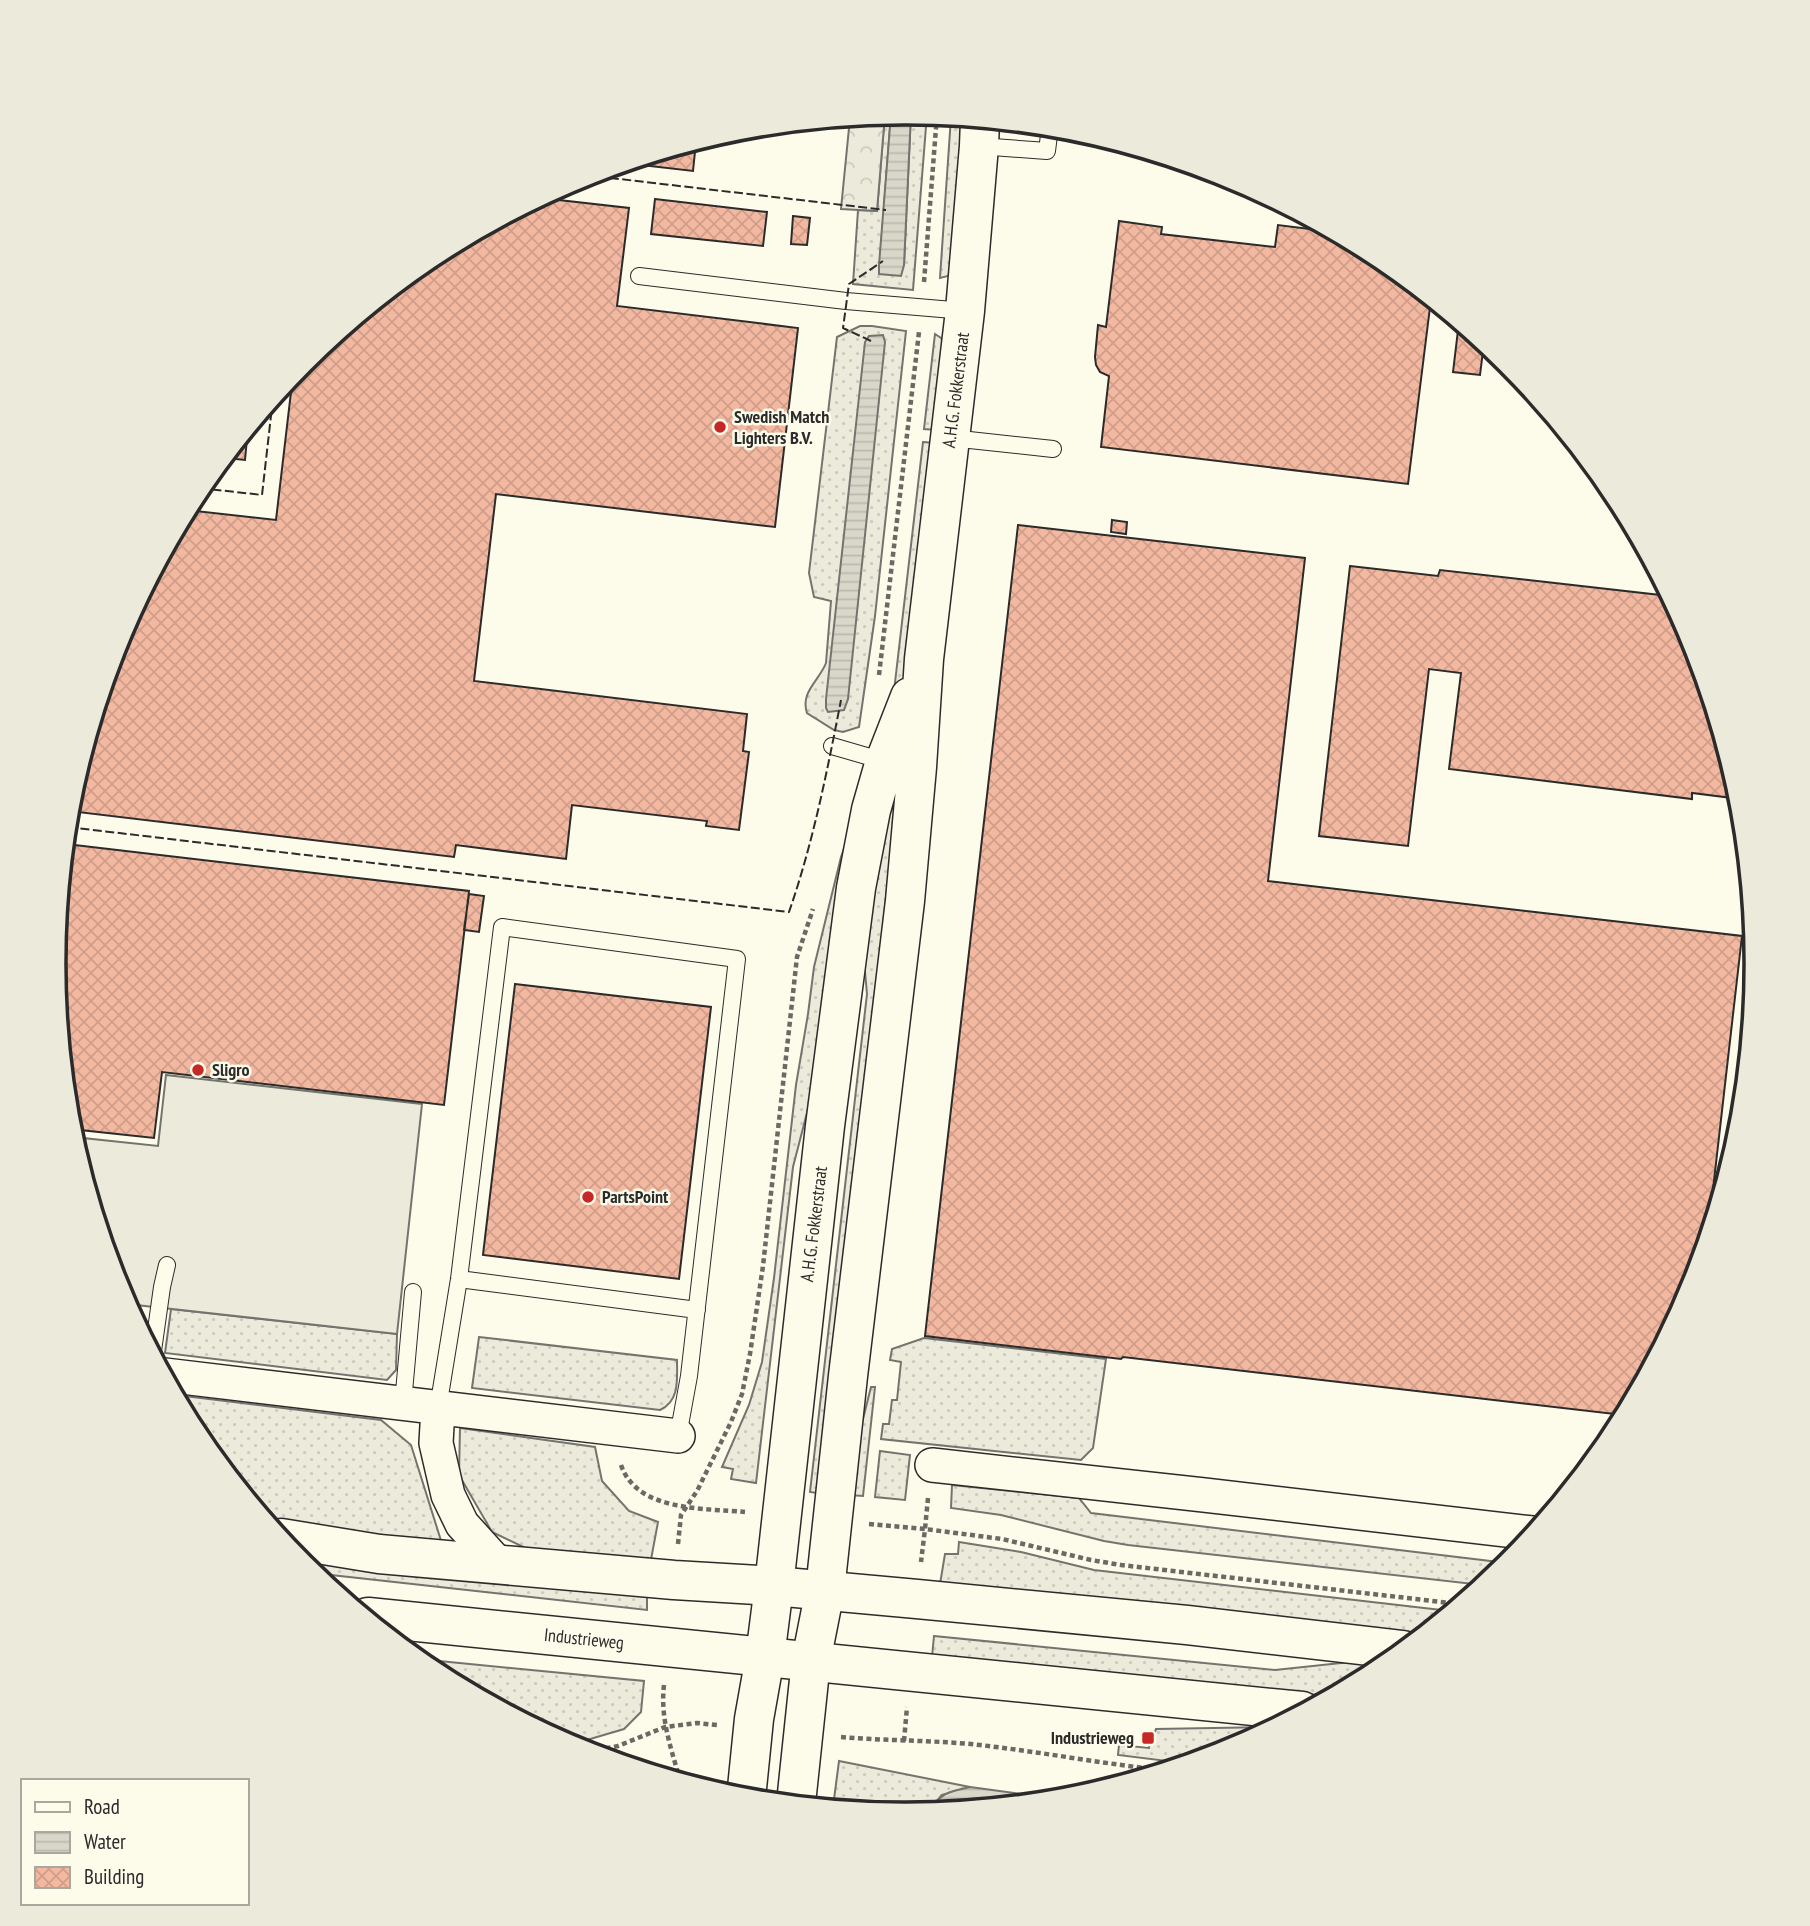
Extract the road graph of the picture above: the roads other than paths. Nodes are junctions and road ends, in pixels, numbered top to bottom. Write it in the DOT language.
graph roads {
  1 [pos="979,133"];
  2 [pos="1049,138"];
  3 [pos="639,276"];
  4 [pos="965,311"];
  5 [pos="951,438"];
  6 [pos="1053,449"];
  7 [pos="832,746"];
  8 [pos="901,764"];
  9 [pos="167,1265"];
  10 [pos="459,1279"];
  11 [pos="413,1292"];
  12 [pos="697,1310"];
  13 [pos="155,1338"];
  14 [pos="176,1376"];
  15 [pos="403,1403"];
  16 [pos="438,1408"];
  17 [pos="678,1436"];
  18 [pos="932,1465"];
  19 [pos="1521,1532"];
  20 [pos="298,1541"];
  21 [pos="499,1565"];
  22 [pos="774,1586"];
  23 [pos="825,1590"];
  24 [pos="383,1619"];
  25 [pos="1387,1648"];
  26 [pos="765,1657"];
  27 [pos="811,1661"];
  28 [pos="1286,1709"];
  29 [pos="747,1786"];
  30 [pos="797,1794"];
  1 -- 2 [label="lane"];
  1 -- 4 [label="street, A.H.G. Fokkerstraat"];
  3 -- 4 [label="lane"];
  4 -- 5 [label="street, A.H.G. Fokkerstraat"];
  5 -- 6 [label="lane"];
  5 -- 8 [label="street, A.H.G. Fokkerstraat"];
  7 -- 8 [label="lane"];
  8 -- 22 [label="street, A.H.G. Fokkerstraat"];
  8 -- 23 [label="street, A.H.G. Fokkerstraat"];
  9 -- 13 [label="lane"];
  10 -- 12 [label="lane"];
  10 -- 12 [label="lane"];
  10 -- 16 [label="lane"];
  11 -- 15 [label="lane"];
  12 -- 17 [label="lane"];
  14 -- 15 [label="street"];
  15 -- 16 [label="street"];
  16 -- 17 [label="street"];
  16 -- 21 [label="street"];
  18 -- 19 [label="street"];
  20 -- 21 [label="street"];
  21 -- 22 [label="street"];
  22 -- 23 [label="street"];
  22 -- 26 [label="street, A.H.G. Fokkerstraat"];
  23 -- 25 [label="street"];
  23 -- 27 [label="street, A.H.G. Fokkerstraat"];
  24 -- 26 [label="street, Industrieweg"];
  26 -- 27 [label="street, Industrieweg"];
  26 -- 29 [label="street, A.H.G. Fokkerstraat"];
  27 -- 28 [label="street, Industrieweg"];
  27 -- 30 [label="street, A.H.G. Fokkerstraat"];
}
